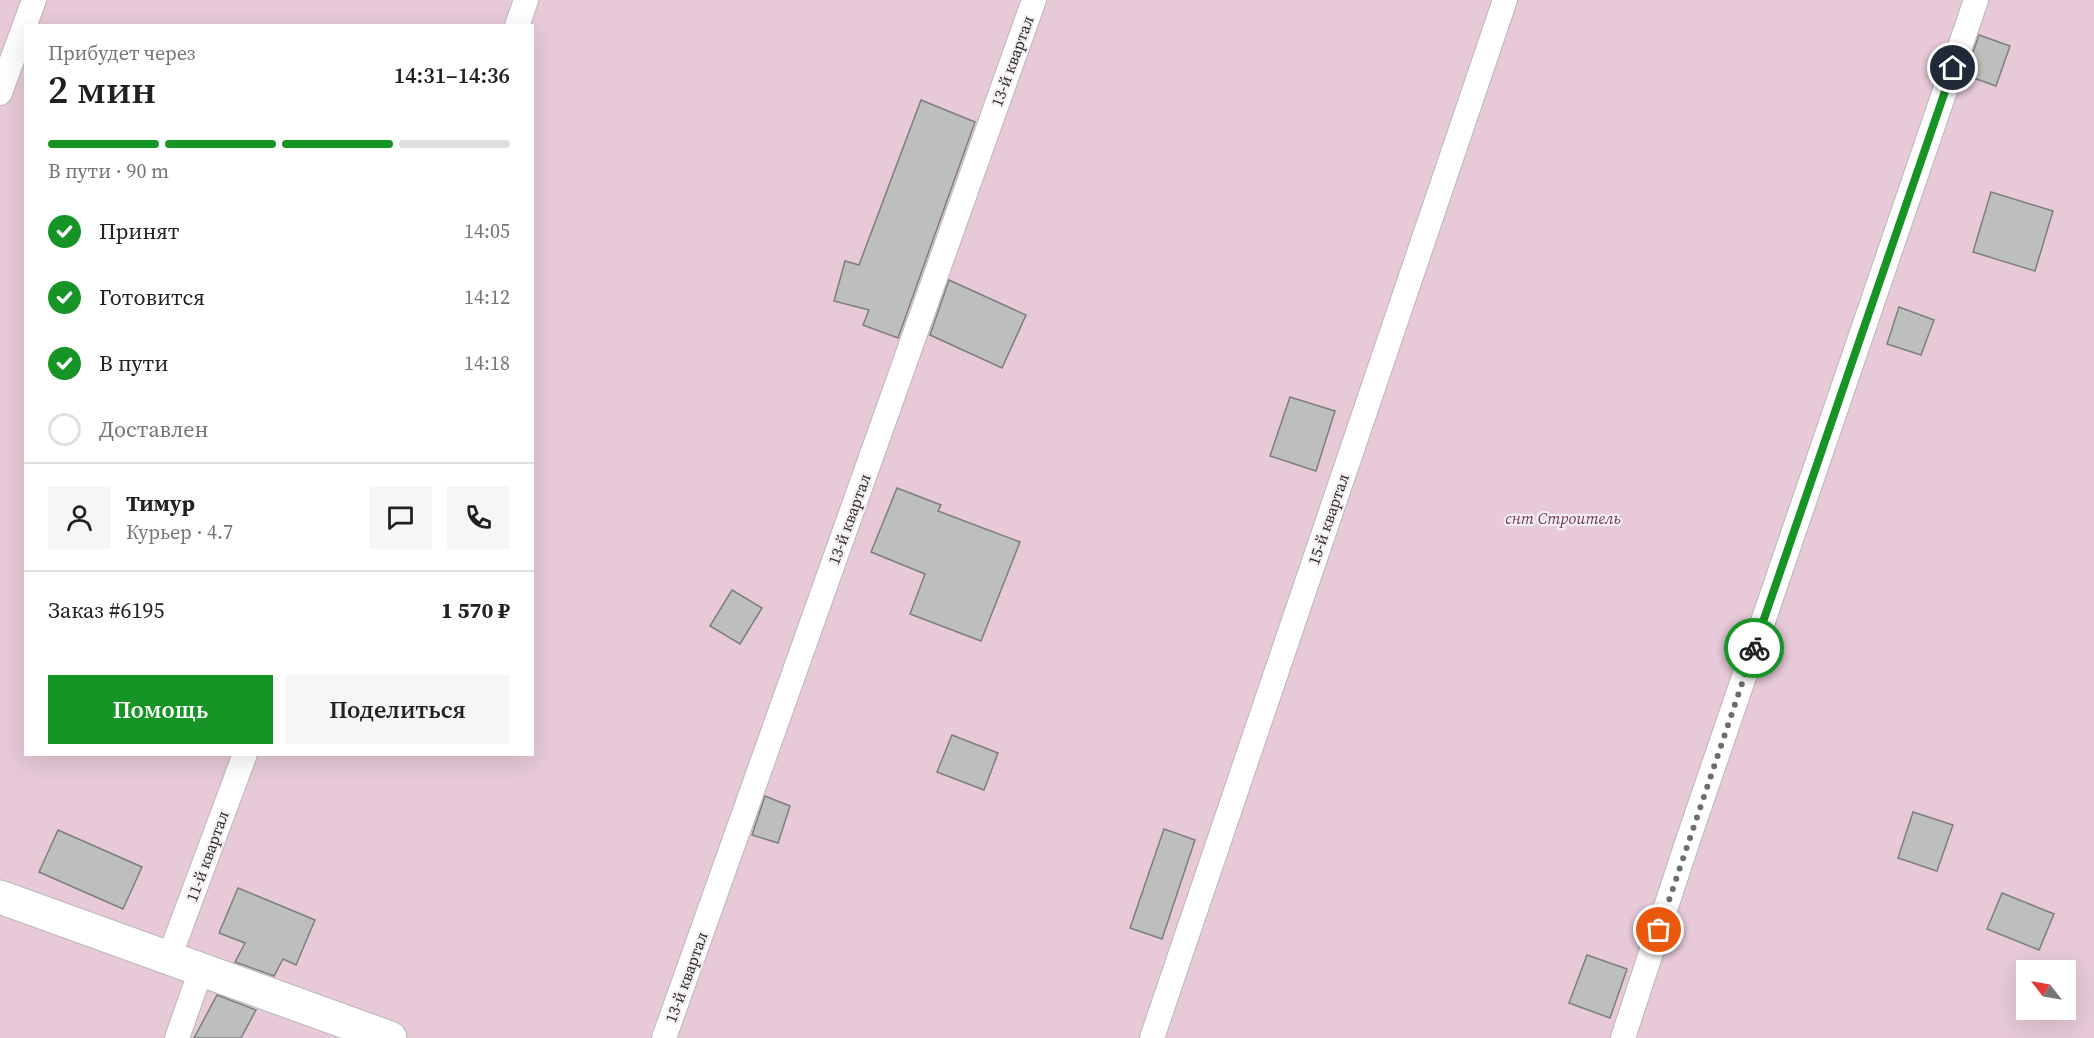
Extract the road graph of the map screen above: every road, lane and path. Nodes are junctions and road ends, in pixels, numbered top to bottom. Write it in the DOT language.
graph roads {
  1 [pos="34,0"];
  2 [pos="526,0"];
  3 [pos="1034,0"];
  4 [pos="1505,0"];
  5 [pos="1976,0"];
  6 [pos="25,24"];
  7 [pos="518,24"];
  8 [pos="24,27"];
  9 [pos="0,93"];
  10 [pos="244,756"];
  11 [pos="0,897"];
  12 [pos="169,957"];
  13 [pos="201,970"];
  14 [pos="177,1038"];
  15 [pos="390,1038"];
  16 [pos="664,1038"];
  17 [pos="1152,1038"];
  18 [pos="1623,1038"];
  1 -- 6 [label="lane"];
  2 -- 7 [label="lane"];
  3 -- 16 [label="lane, 13-й квартал"];
  4 -- 17 [label="lane, 15-й квартал"];
  5 -- 18 [label="lane"];
  8 -- 9 [label="lane"];
  10 -- 12 [label="lane, 11-й квартал"];
  11 -- 12 [label="street"];
  12 -- 13 [label="street"];
  13 -- 14 [label="lane"];
  13 -- 15 [label="street"];
}
